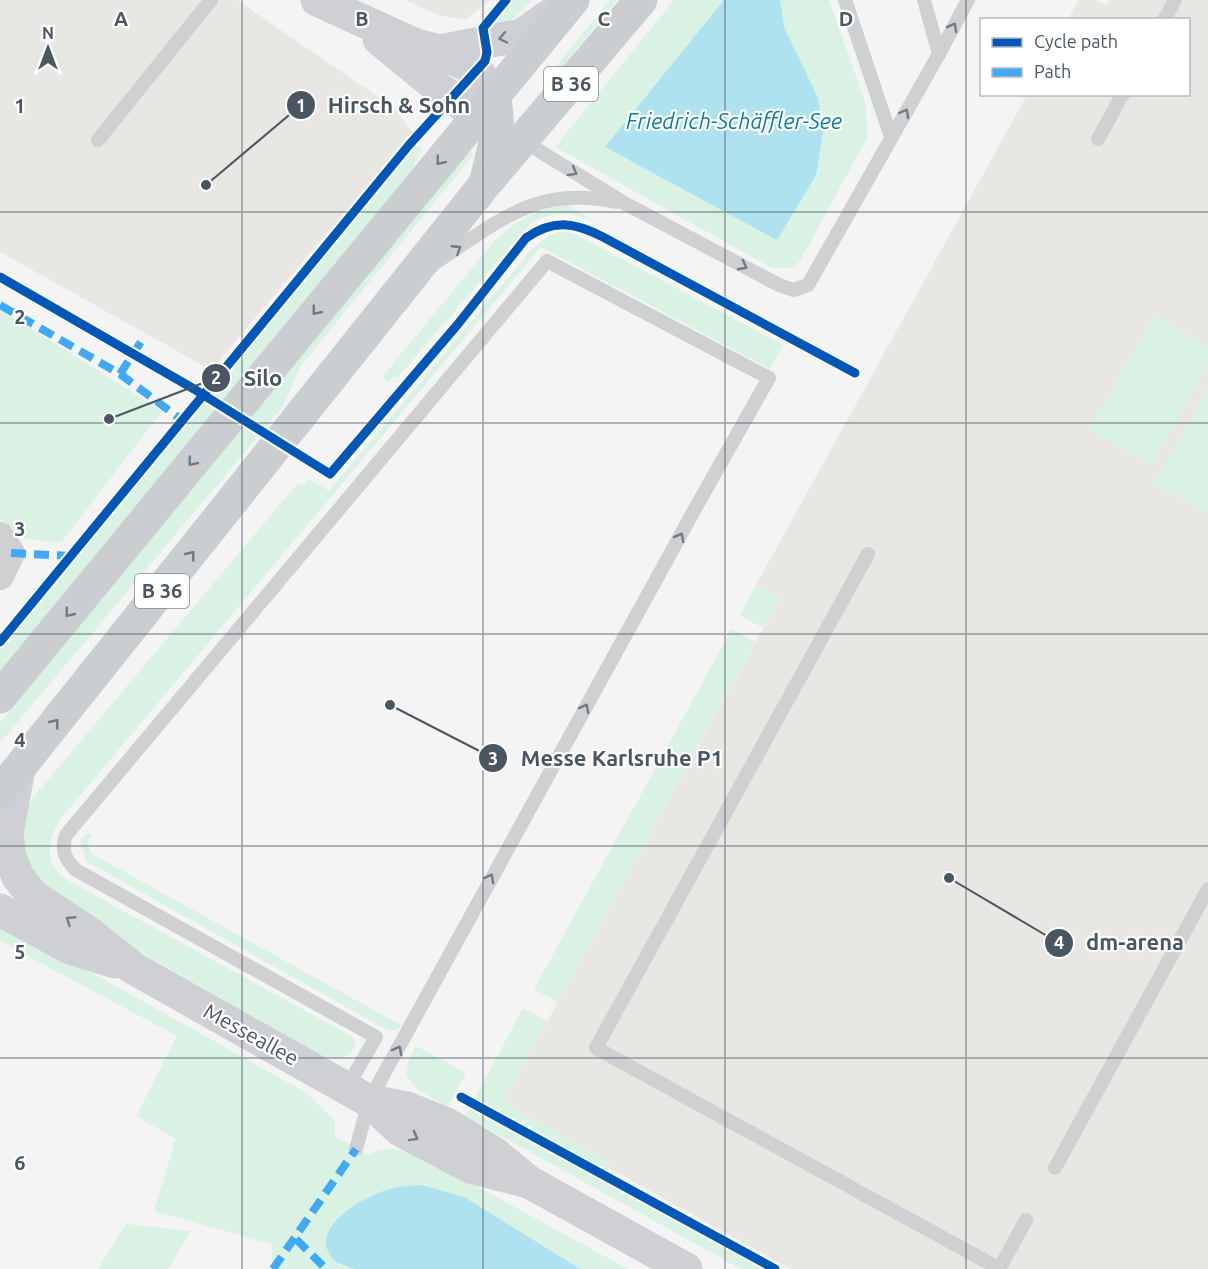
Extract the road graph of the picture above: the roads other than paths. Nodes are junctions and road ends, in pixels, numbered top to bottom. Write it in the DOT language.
graph roads {
  1 [pos="212,0"];
  2 [pos="317,0"];
  3 [pos="572,0"];
  4 [pos="641,0"];
  5 [pos="845,0"];
  6 [pos="924,0"];
  7 [pos="968,0"];
  8 [pos="1174,0"];
  9 [pos="1165,18"];
  10 [pos="357,20"];
  11 [pos="440,51"];
  12 [pos="939,54"];
  13 [pos="526,57"];
  14 [pos="1122,96"];
  15 [pos="498,120"];
  16 [pos="891,137"];
  17 [pos="1098,139"];
  18 [pos="98,140"];
  19 [pos="626,204"];
  20 [pos="408,281"];
  21 [pos="0,536"];
  22 [pos="868,554"];
  23 [pos="0,576"];
  24 [pos="0,697"];
  25 [pos="9,780"];
  26 [pos="1208,888"];
  27 [pos="0,910"];
  28 [pos="133,968"];
  29 [pos="358,1095"];
  30 [pos="356,1149"];
  31 [pos="1055,1168"];
  32 [pos="1026,1220"];
  33 [pos="686,1269"];
  34 [pos="999,1269"];
  1 -- 18 [label="lane"];
  2 -- 10 [label="street"];
  3 -- 11 [label="street, one-way"];
  3 -- 13 [label="main road, B 36"];
  4 -- 15 [label="main road, B 36"];
  5 -- 16 [label="lane"];
  6 -- 12 [label="lane"];
  12 -- 7 [label="lane, one-way"];
  8 -- 9 [label="lane"];
  10 -- 11 [label="street"];
  10 -- 15 [label="street"];
  11 -- 15 [label="street"];
  16 -- 12 [label="lane, one-way"];
  13 -- 15 [label="main road, B 36"];
  13 -- 15 [label="main road"];
  14 -- 17 [label="lane"];
  15 -- 19 [label="lane, one-way"];
  15 -- 20 [label="main road, B 36"];
  15 -- 24 [label="main road, B 36, one-way"];
  19 -- 16 [label="lane, one-way"];
  20 -- 19 [label="lane, one-way"];
  25 -- 20 [label="main road, B 36, one-way"];
  21 -- 23 [label="street"];
  22 -- 34 [label="lane"];
  28 -- 25 [label="street, Messeallee, one-way"];
  26 -- 31 [label="lane"];
  27 -- 28 [label="street, Messeallee"];
  28 -- 29 [label="street, Messeallee"];
  29 -- 29 [label="lane, one-way"];
  29 -- 30 [label="lane"];
  29 -- 33 [label="street, Messeallee"];
  32 -- 34 [label="lane"];
}
